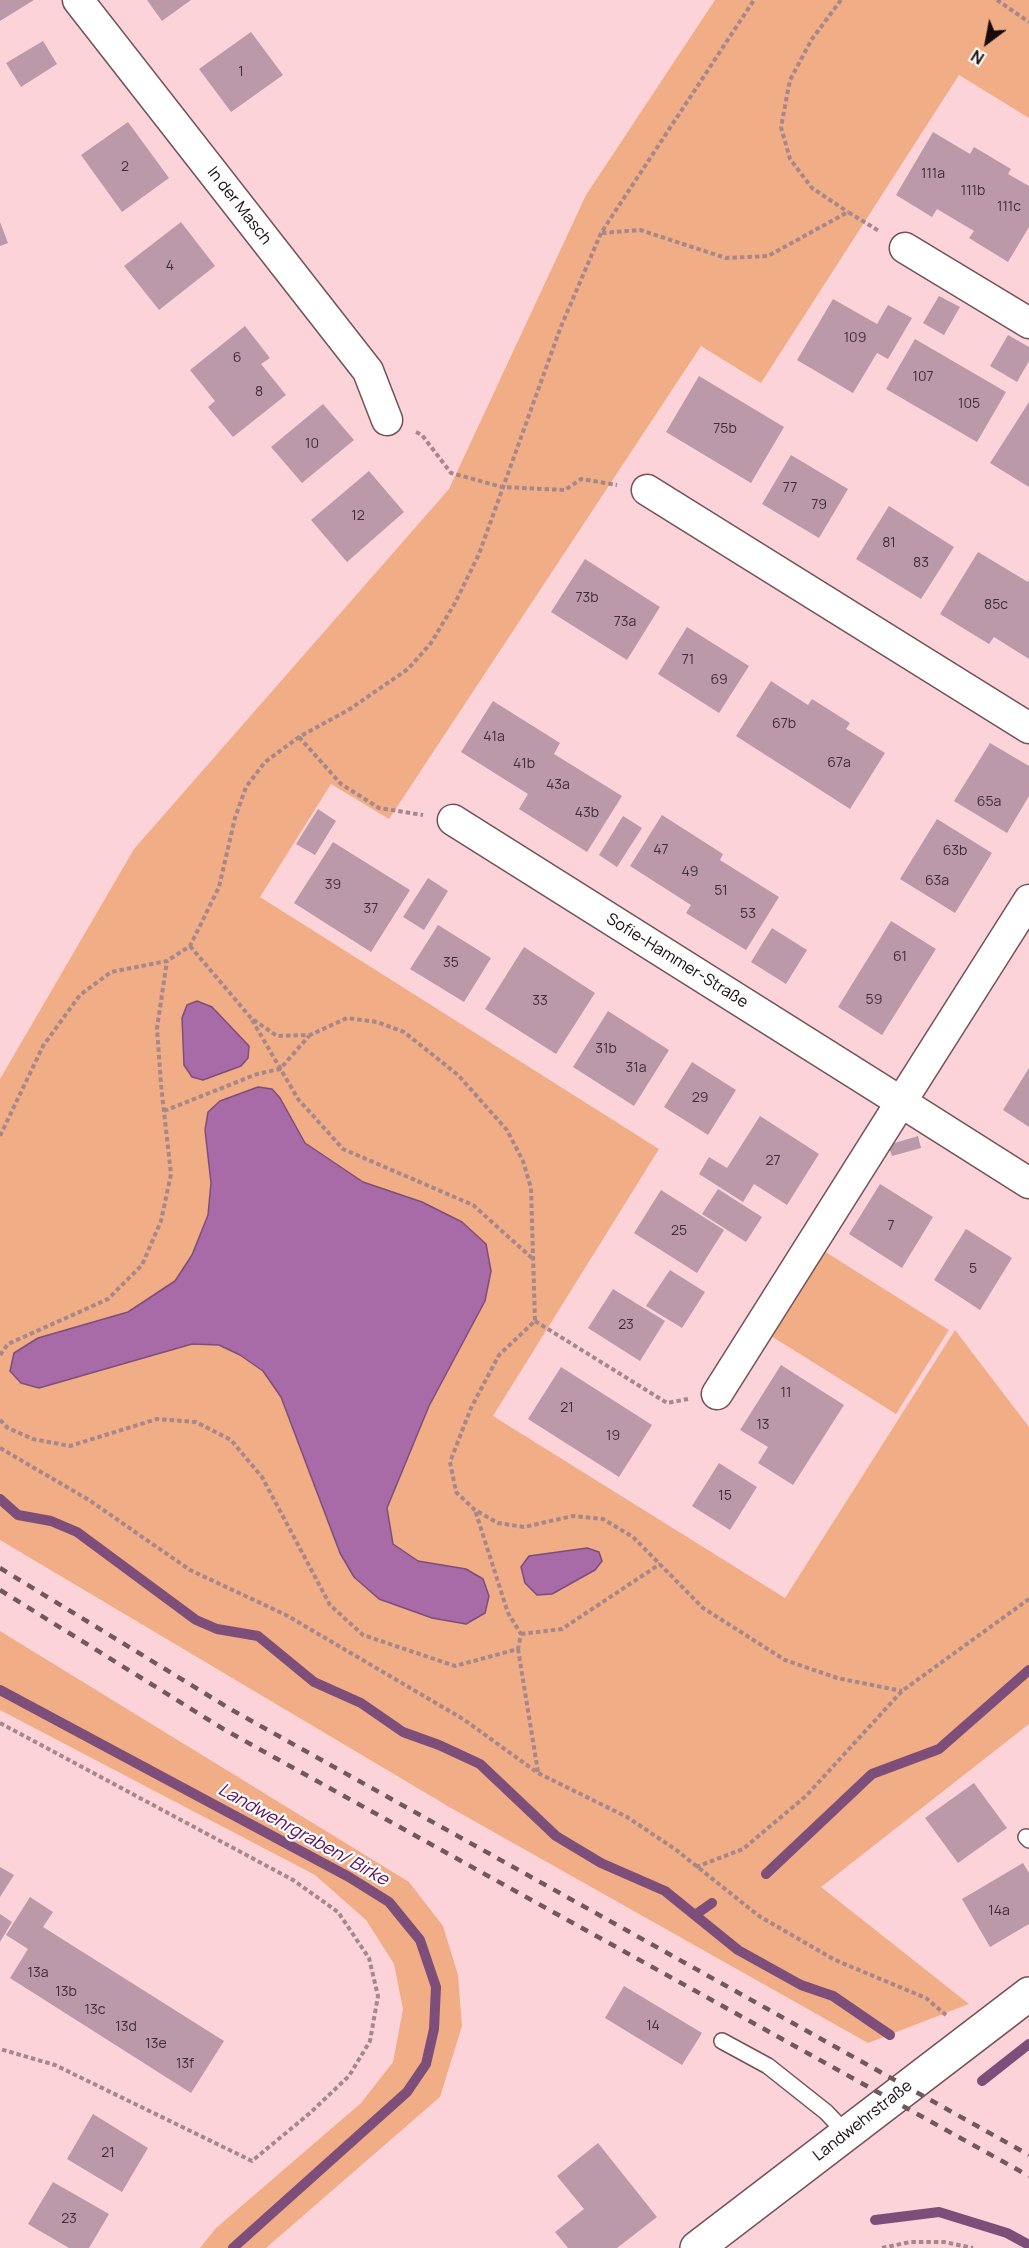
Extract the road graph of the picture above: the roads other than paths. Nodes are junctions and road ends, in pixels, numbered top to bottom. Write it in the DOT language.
graph roads {
  1 [pos="78,0"];
  2 [pos="905,248"];
  3 [pos="1029,323"];
  4 [pos="387,420"];
  5 [pos="647,490"];
  6 [pos="1029,728"];
  7 [pos="453,820"];
  8 [pos="1029,900"];
  9 [pos="901,1102"];
  10 [pos="1029,1183"];
  11 [pos="717,1394"];
  12 [pos="1029,1994"];
  13 [pos="722,2041"];
  14 [pos="847,2134"];
  15 [pos="697,2248"];
  1 -- 4 [label="street, In der Masch"];
  2 -- 3 [label="street"];
  5 -- 6 [label="street"];
  7 -- 9 [label="street, Sofie-Hammer-Straße"];
  8 -- 9 [label="street"];
  9 -- 10 [label="street, Sofie-Hammer-Straße"];
  9 -- 11 [label="street"];
  12 -- 14 [label="street, Landwehrstraße"];
  13 -- 14 [label="lane"];
  14 -- 15 [label="street, Landwehrstraße"];
}
